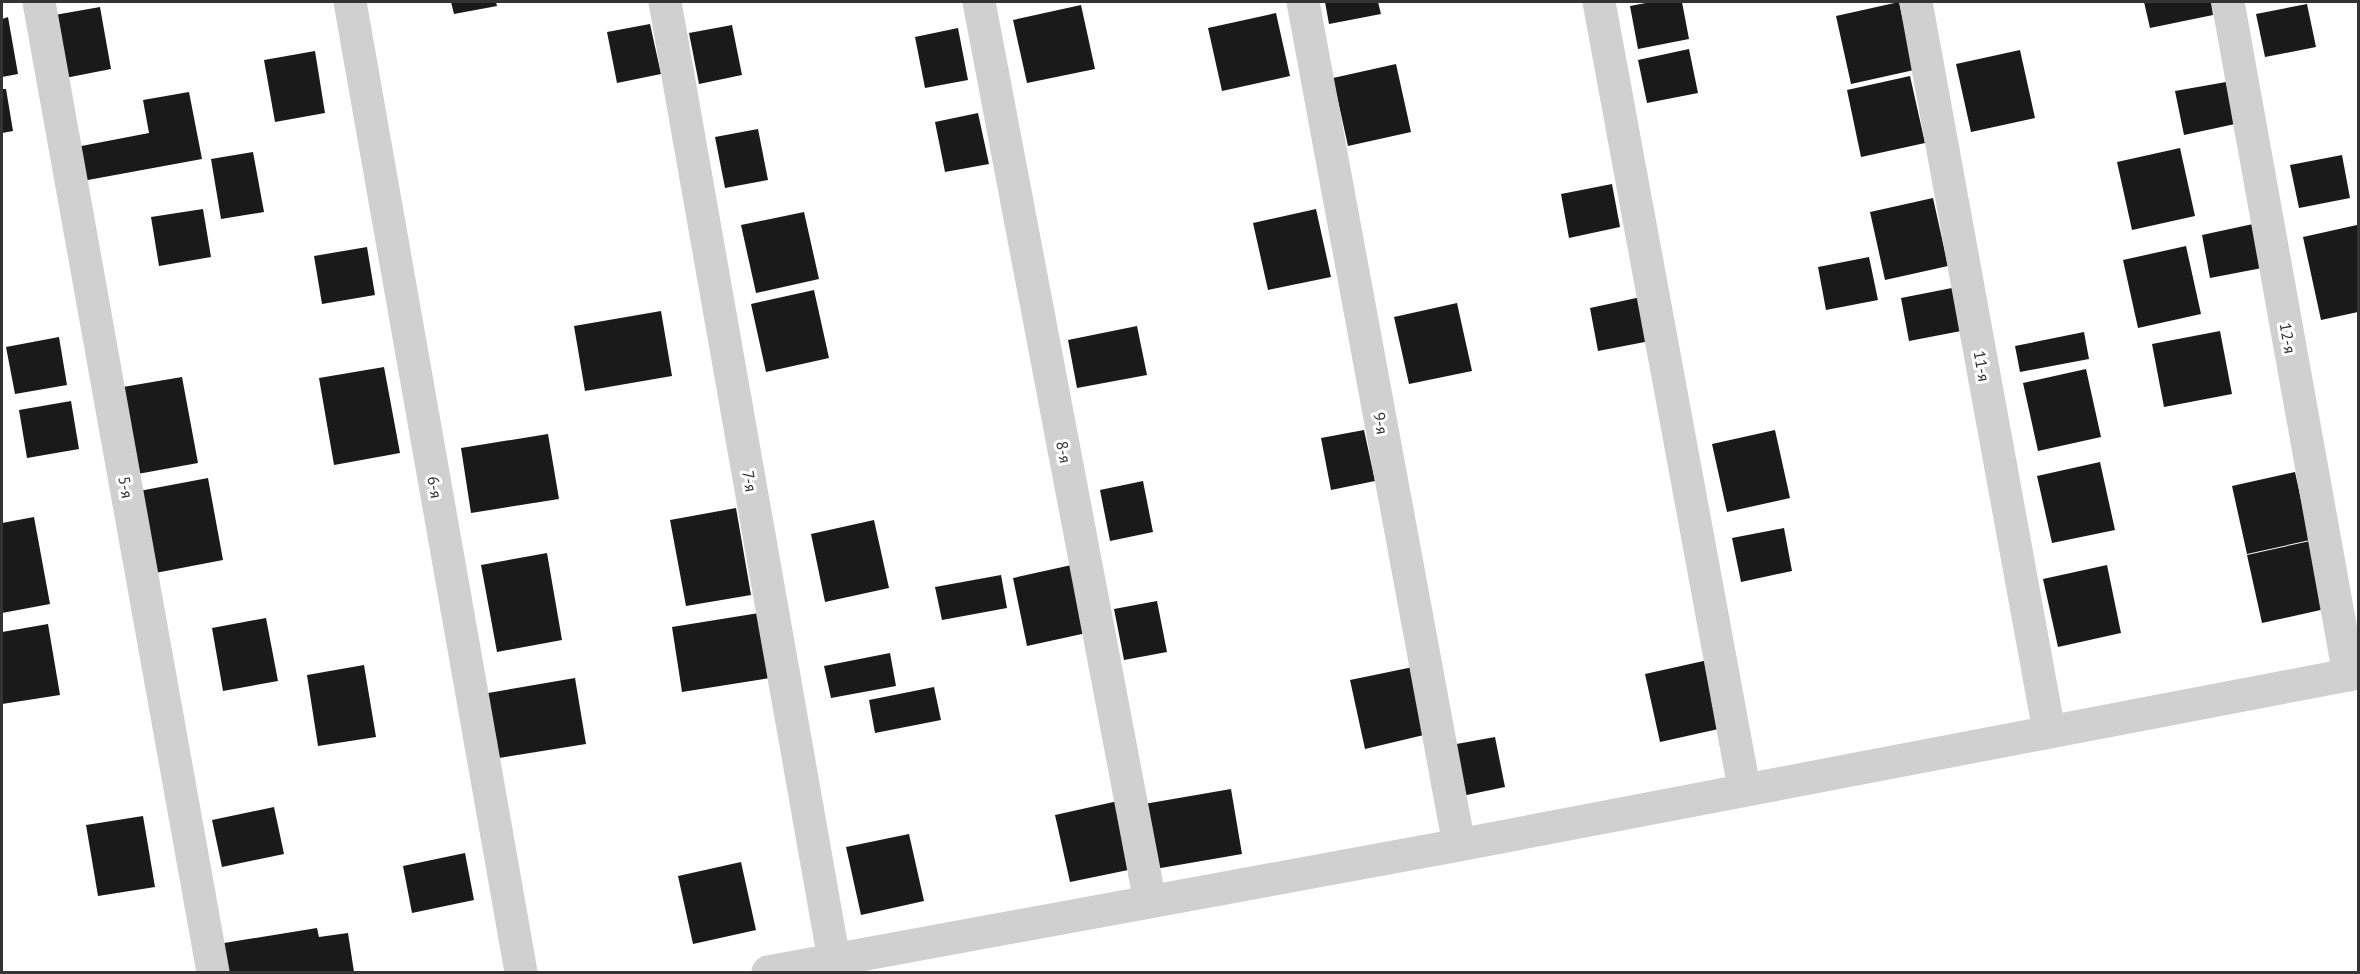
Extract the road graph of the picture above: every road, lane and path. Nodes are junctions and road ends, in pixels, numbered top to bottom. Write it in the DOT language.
graph roads {
  1 [pos="39,2"];
  2 [pos="350,2"];
  3 [pos="665,2"];
  4 [pos="979,2"];
  5 [pos="1303,2"];
  6 [pos="1599,2"];
  7 [pos="1916,2"];
  8 [pos="2228,2"];
  9 [pos="2354,674"];
  10 [pos="2049,731"];
  11 [pos="1744,789"];
  12 [pos="1459,844"];
  13 [pos="1150,902"];
  14 [pos="834,960"];
  15 [pos="213,972"];
  16 [pos="521,972"];
  17 [pos="768,972"];
  1 -- 15 [label="street, 5-я"];
  2 -- 16 [label="street, 6-я"];
  3 -- 14 [label="street, 7-я"];
  4 -- 13 [label="street, 8-я"];
  5 -- 12 [label="street, 9-я"];
  6 -- 11 [label="street"];
  7 -- 10 [label="street, 11-я"];
  8 -- 9 [label="street, 12-я"];
  9 -- 10 [label="street"];
  10 -- 11 [label="street"];
  11 -- 12 [label="street"];
  12 -- 13 [label="street"];
  13 -- 14 [label="street"];
  14 -- 17 [label="street"];
}
